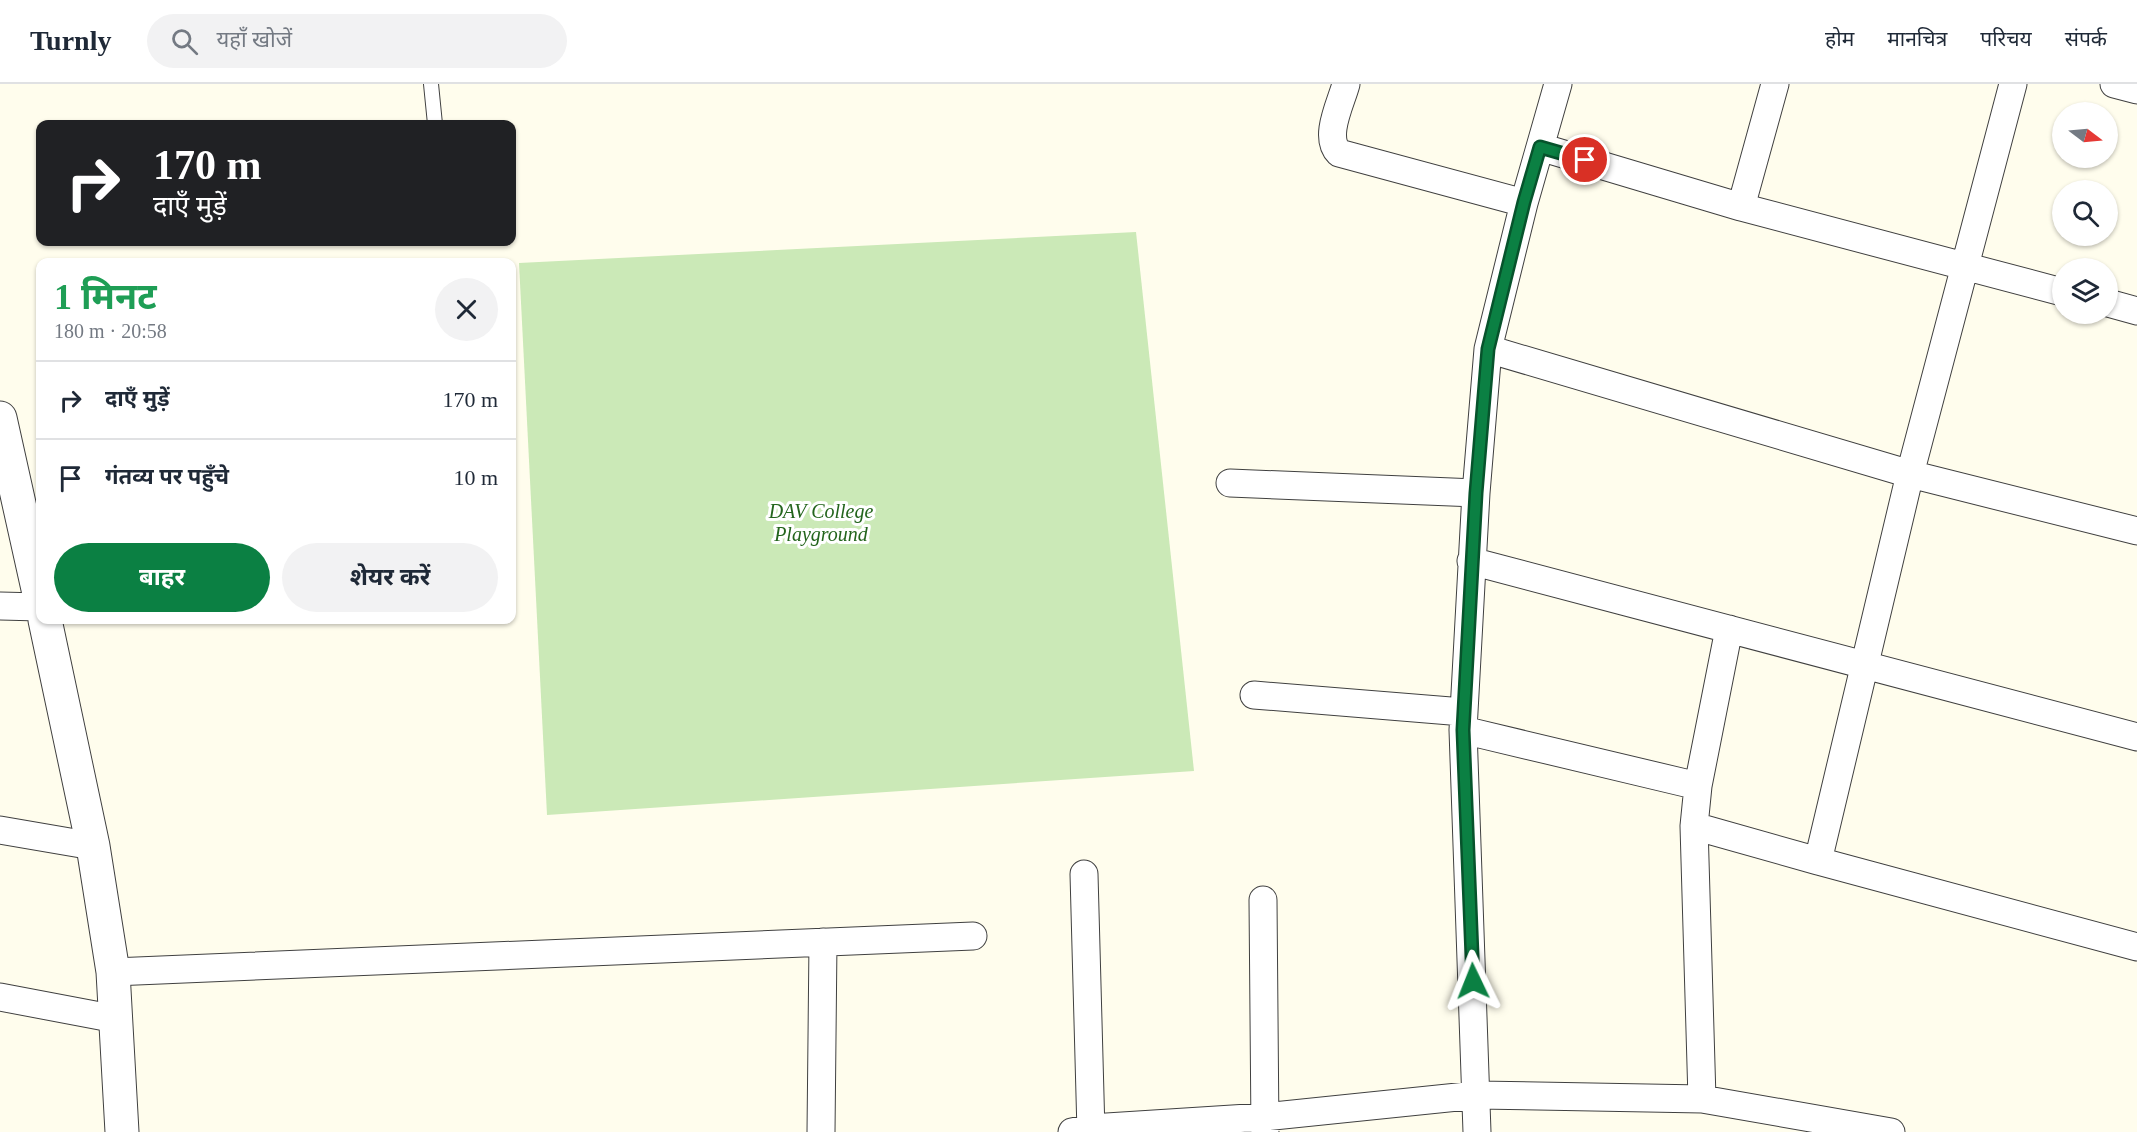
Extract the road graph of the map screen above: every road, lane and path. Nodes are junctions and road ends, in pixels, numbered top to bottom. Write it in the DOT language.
graph roads {
  1 [pos="431,84"];
  2 [pos="1346,84"];
  3 [pos="1558,84"];
  4 [pos="1775,84"];
  5 [pos="2013,84"];
  6 [pos="2114,84"];
  7 [pos="2137,90"];
  8 [pos="435,120"];
  9 [pos="1540,147"];
  10 [pos="1524,202"];
  11 [pos="1742,207"];
  12 [pos="1966,267"];
  13 [pos="2052,289"];
  14 [pos="2118,306"];
  15 [pos="2137,311"];
  16 [pos="1488,349"];
  17 [pos="1,427"];
  18 [pos="1910,474"];
  19 [pos="1230,483"];
  20 [pos="1476,493"];
  21 [pos="2137,531"];
  22 [pos="1471,561"];
  23 [pos="36,580"];
  24 [pos="0,606"];
  25 [pos="36,607"];
  26 [pos="46,624"];
  27 [pos="1729,629"];
  28 [pos="1866,665"];
  29 [pos="1254,695"];
  30 [pos="1463,721"];
  31 [pos="2137,737"];
  32 [pos="1698,786"];
  33 [pos="1694,826"];
  34 [pos="0,830"];
  35 [pos="93,846"];
  36 [pos="1818,861"];
  37 [pos="1084,874"];
  38 [pos="1263,900"];
  39 [pos="973,936"];
  40 [pos="823,942"];
  41 [pos="2137,947"];
  42 [pos="113,972"];
  43 [pos="0,997"];
  44 [pos="116,1019"];
  45 [pos="1477,1095"];
  46 [pos="1702,1099"];
  47 [pos="1264,1125"];
  48 [pos="1084,1131"];
  49 [pos="122,1132"];
  50 [pos="821,1132"];
  51 [pos="1477,1132"];
  52 [pos="1890,1132"];
  1 -- 8 [label="lane"];
  2 -- 10 [label="street"];
  3 -- 9 [label="street"];
  4 -- 11 [label="street"];
  5 -- 12 [label="street"];
  6 -- 7 [label="street"];
  9 -- 10 [label="street"];
  9 -- 11 [label="street"];
  10 -- 16 [label="street"];
  11 -- 12 [label="street"];
  12 -- 13 [label="street"];
  12 -- 18 [label="street"];
  14 -- 15 [label="street"];
  16 -- 18 [label="street"];
  16 -- 20 [label="street"];
  17 -- 23 [label="street"];
  18 -- 21 [label="street"];
  18 -- 28 [label="street"];
  19 -- 20 [label="street"];
  20 -- 22 [label="street"];
  22 -- 27 [label="street"];
  22 -- 30 [label="street"];
  24 -- 25 [label="street"];
  26 -- 35 [label="street"];
  27 -- 28 [label="street"];
  27 -- 32 [label="street"];
  28 -- 31 [label="street"];
  28 -- 36 [label="street"];
  29 -- 30 [label="street"];
  30 -- 32 [label="street"];
  30 -- 45 [label="street"];
  32 -- 33 [label="street"];
  33 -- 36 [label="street"];
  33 -- 46 [label="street"];
  34 -- 35 [label="street"];
  35 -- 42 [label="street"];
  36 -- 41 [label="street"];
  37 -- 48 [label="street"];
  38 -- 47 [label="street"];
  39 -- 40 [label="street"];
  40 -- 42 [label="street"];
  40 -- 50 [label="street"];
  42 -- 44 [label="street"];
  43 -- 44 [label="street"];
  44 -- 49 [label="street"];
  45 -- 46 [label="street"];
  45 -- 47 [label="street"];
  45 -- 51 [label="street"];
  46 -- 52 [label="street"];
  47 -- 48 [label="street"];
}
